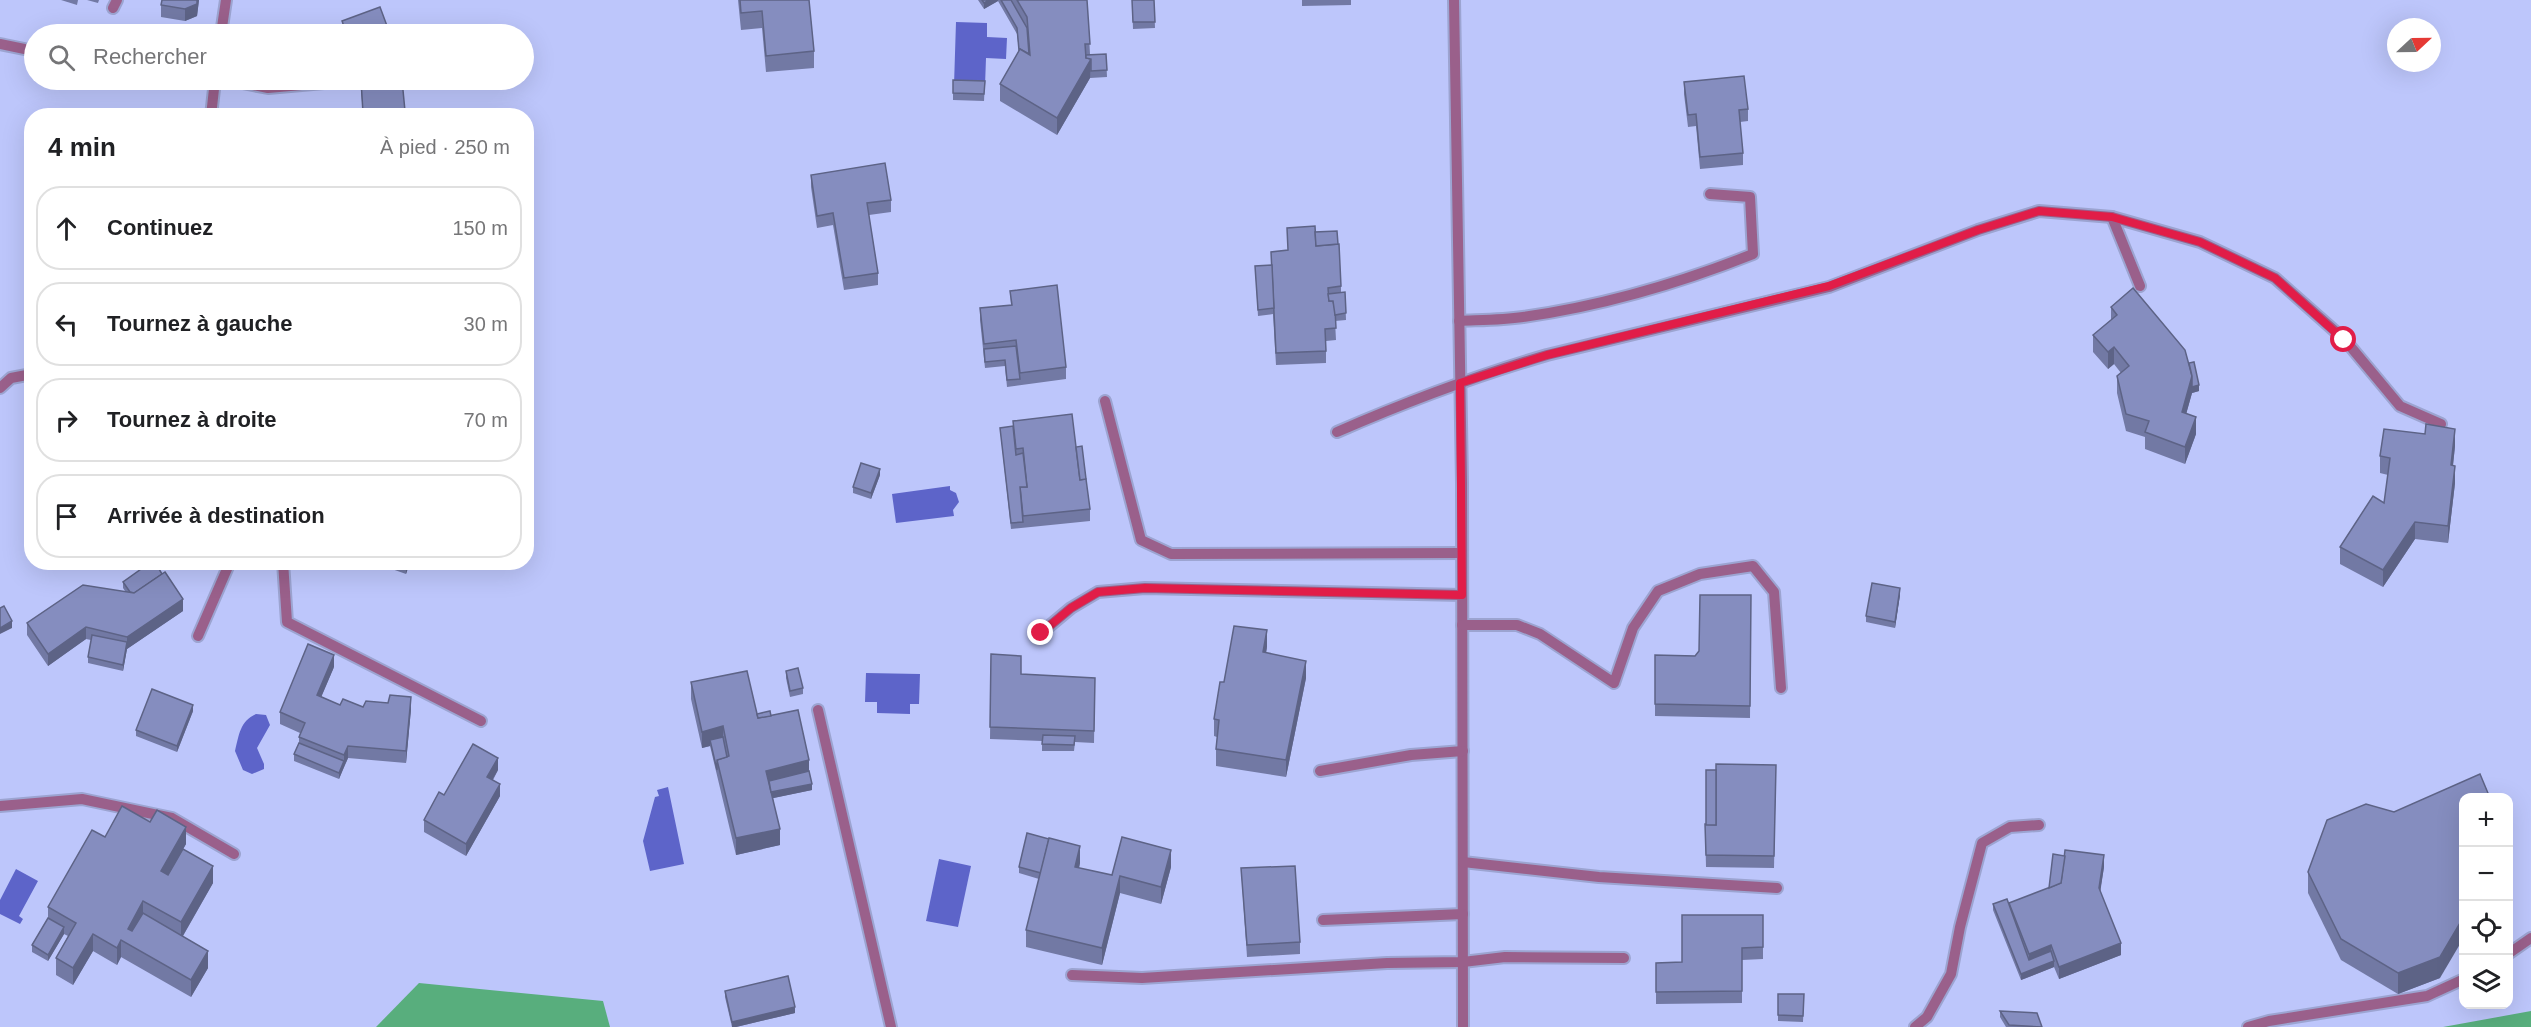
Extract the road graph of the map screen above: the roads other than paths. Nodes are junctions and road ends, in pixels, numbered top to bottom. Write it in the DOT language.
graph roads {
  1 [pos="226,0"];
  2 [pos="1454,0"];
  3 [pos="222,24"];
  4 [pos="0,44"];
  5 [pos="24,49"];
  6 [pos="214,90"];
  7 [pos="212,108"];
  8 [pos="1710,194"];
  9 [pos="2112,217"];
  10 [pos="2140,286"];
  11 [pos="1459,321"];
  12 [pos="24,376"];
  13 [pos="1460,383"];
  14 [pos="0,388"];
  15 [pos="1105,402"];
  16 [pos="2441,424"];
  17 [pos="1338,432"];
  18 [pos="1462,553"];
  19 [pos="227,570"];
  20 [pos="284,570"];
  21 [pos="1462,595"];
  22 [pos="1462,625"];
  23 [pos="1041,633"];
  24 [pos="198,636"];
  25 [pos="1781,688"];
  26 [pos="818,710"];
  27 [pos="481,721"];
  28 [pos="1463,752"];
  29 [pos="1320,771"];
  30 [pos="0,806"];
  31 [pos="2039,825"];
  32 [pos="234,854"];
  33 [pos="1463,862"];
  34 [pos="1777,888"];
  35 [pos="1463,914"];
  36 [pos="1323,920"];
  37 [pos="2531,938"];
  38 [pos="2513,951"];
  39 [pos="1624,958"];
  40 [pos="1463,962"];
  41 [pos="1072,975"];
  42 [pos="2459,981"];
  43 [pos="891,1027"];
  44 [pos="1463,1027"];
  45 [pos="1915,1027"];
  46 [pos="2248,1027"];
  1 -- 3 [label="street"];
  2 -- 11 [label="street"];
  4 -- 5 [label="street"];
  6 -- 7 [label="street"];
  8 -- 11 [label="street"];
  9 -- 10 [label="street"];
  9 -- 13 [label="street"];
  9 -- 16 [label="street"];
  11 -- 13 [label="street"];
  12 -- 14 [label="street"];
  13 -- 17 [label="street"];
  13 -- 18 [label="street"];
  15 -- 18 [label="street"];
  18 -- 21 [label="street"];
  19 -- 24 [label="street"];
  20 -- 27 [label="street"];
  21 -- 22 [label="street"];
  21 -- 23 [label="street"];
  22 -- 25 [label="street"];
  22 -- 28 [label="street"];
  26 -- 43 [label="street"];
  28 -- 29 [label="street"];
  28 -- 33 [label="street"];
  30 -- 32 [label="street"];
  31 -- 45 [label="street"];
  33 -- 34 [label="street"];
  33 -- 35 [label="street"];
  35 -- 36 [label="street"];
  35 -- 40 [label="street"];
  37 -- 38 [label="street"];
  39 -- 40 [label="street"];
  40 -- 41 [label="street"];
  40 -- 44 [label="street"];
  42 -- 46 [label="street"];
}
